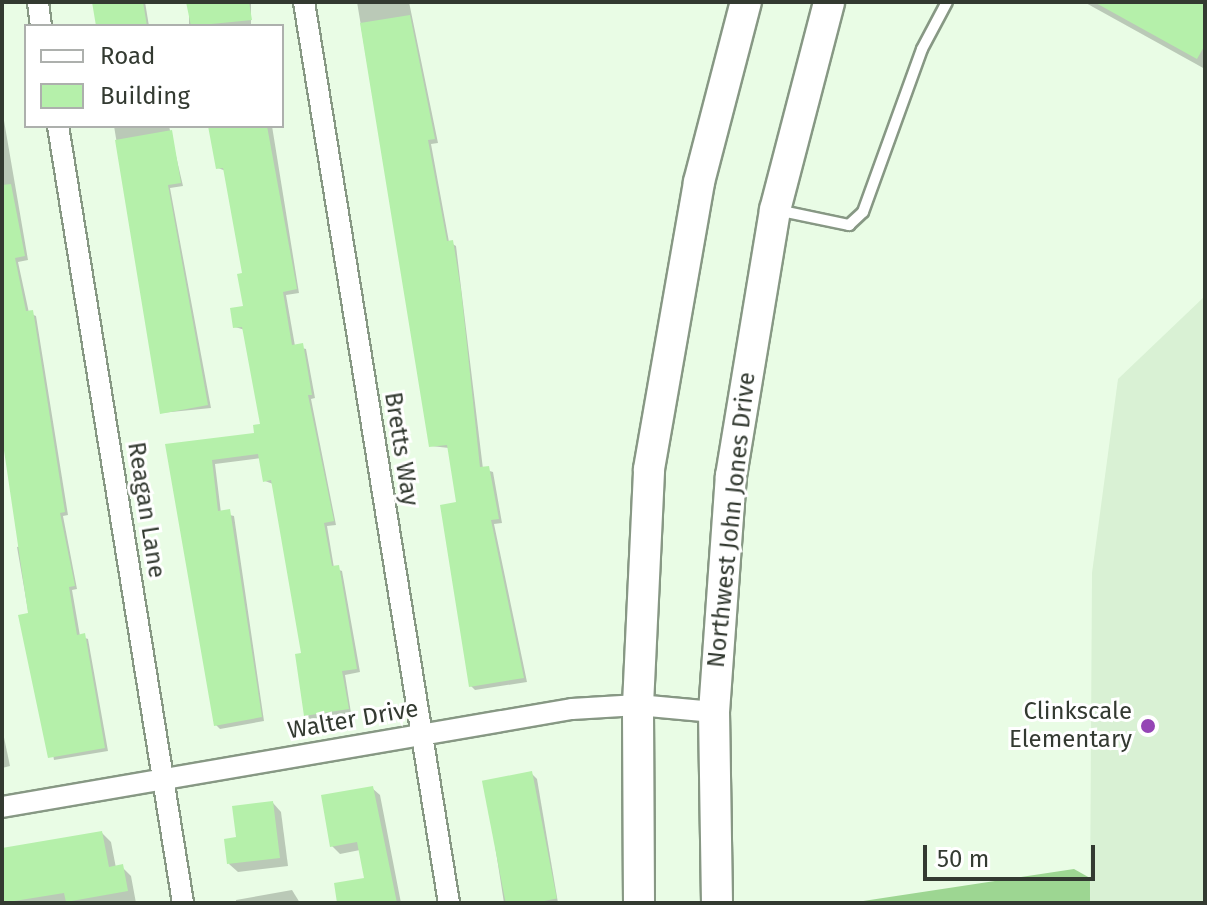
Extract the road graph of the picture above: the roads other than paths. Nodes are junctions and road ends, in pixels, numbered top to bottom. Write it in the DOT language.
graph roads {
  1 [pos="38,2"];
  2 [pos="304,2"];
  3 [pos="746,2"];
  4 [pos="829,2"];
  5 [pos="947,2"];
  6 [pos="41,24"];
  7 [pos="58,128"];
  8 [pos="775,210"];
  9 [pos="638,705"];
  10 [pos="714,712"];
  11 [pos="421,735"];
  12 [pos="163,779"];
  13 [pos="2,807"];
  14 [pos="183,903"];
  15 [pos="449,903"];
  16 [pos="639,903"];
  17 [pos="717,903"];
  1 -- 6 [label="street"];
  2 -- 11 [label="street, Bretts Way"];
  3 -- 9 [label="main road"];
  4 -- 8 [label="main road, Northwest John Jones Drive"];
  5 -- 8 [label="lane"];
  7 -- 12 [label="street, Reagan Lane"];
  8 -- 10 [label="main road, Northwest John Jones Drive"];
  9 -- 10 [label="street, Walter Drive"];
  9 -- 11 [label="street, Walter Drive"];
  9 -- 16 [label="main road"];
  10 -- 17 [label="main road, Northwest John Jones Drive"];
  11 -- 12 [label="street, Walter Drive"];
  11 -- 15 [label="street, Bretts Way"];
  12 -- 13 [label="street, Walter Drive"];
  12 -- 14 [label="street, Reagan Lane"];
}
